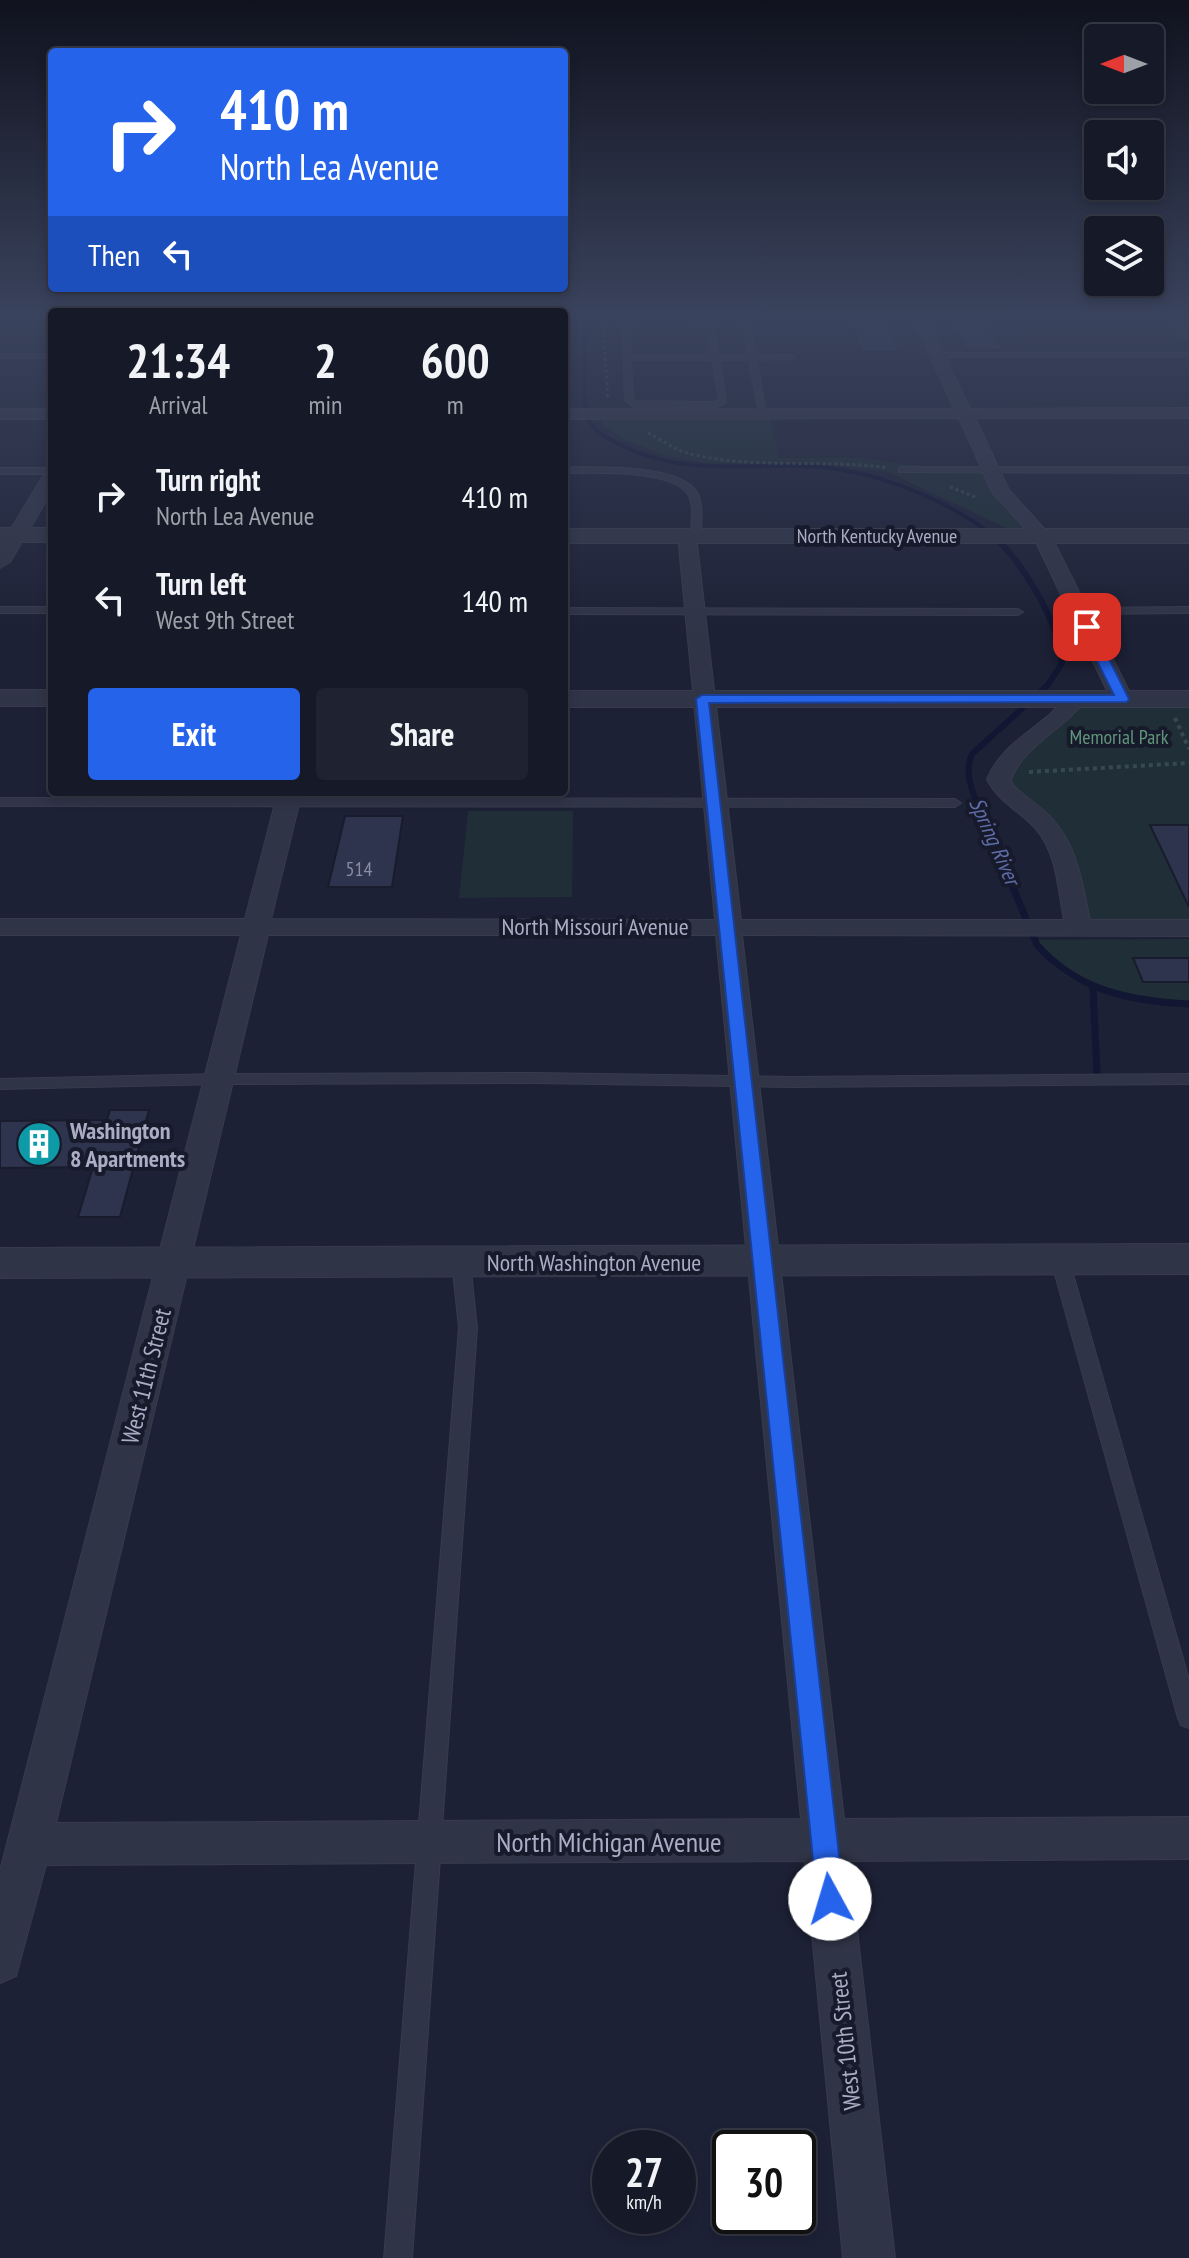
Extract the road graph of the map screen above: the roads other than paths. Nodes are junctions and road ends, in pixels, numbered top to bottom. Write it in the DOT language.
graph roads {
  1 [pos="969,421"];
  2 [pos="568,470"];
  3 [pos="902,470"];
  4 [pos="991,470"];
  5 [pos="1189,470"];
  6 [pos="0,471"];
  7 [pos="48,473"];
  8 [pos="48,479"];
  9 [pos="8,535"];
  10 [pos="48,535"];
  11 [pos="568,536"];
  12 [pos="691,536"];
  13 [pos="1042,536"];
  14 [pos="1189,536"];
  15 [pos="0,562"];
  16 [pos="0,610"];
  17 [pos="48,610"];
  18 [pos="1189,610"];
  19 [pos="568,611"];
  20 [pos="694,611"];
  21 [pos="1079,611"];
  22 [pos="1018,612"];
  23 [pos="0,698"];
  24 [pos="48,698"];
  25 [pos="1069,698"];
  26 [pos="568,699"];
  27 [pos="702,699"];
  28 [pos="1122,699"];
  29 [pos="1180,704"];
  30 [pos="289,798"];
  31 [pos="0,802"];
  32 [pos="714,803"];
  33 [pos="955,803"];
  34 [pos="258,926"];
  35 [pos="729,926"];
  36 [pos="0,927"];
  37 [pos="1189,928"];
  38 [pos="1079,929"];
  39 [pos="220,1079"];
  40 [pos="1189,1079"];
  41 [pos="744,1081"];
  42 [pos="0,1084"];
  43 [pos="1189,1259"];
  44 [pos="1060,1260"];
  45 [pos="175,1261"];
  46 [pos="461,1262"];
  47 [pos="763,1262"];
  48 [pos="0,1263"];
  49 [pos="1189,1718"];
  50 [pos="1189,1838"];
  51 [pos="824,1840"];
  52 [pos="429,1842"];
  53 [pos="29,1844"];
  54 [pos="0,1960"];
  55 [pos="398,2258"];
  56 [pos="869,2258"];
  1 -- 4 [label="street"];
  2 -- 12 [label="lane"];
  3 -- 4 [label="lane"];
  4 -- 5 [label="lane"];
  4 -- 13 [label="street"];
  6 -- 7 [label="lane"];
  8 -- 9 [label="street"];
  9 -- 10 [label="street"];
  9 -- 15 [label="street"];
  11 -- 12 [label="street, North Kentucky Avenue"];
  12 -- 13 [label="street, North Kentucky Avenue"];
  12 -- 20 [label="street, West 10th Street"];
  13 -- 14 [label="street, North Kentucky Avenue"];
  13 -- 21 [label="street"];
  16 -- 17 [label="lane"];
  18 -- 21 [label="lane"];
  19 -- 20 [label="lane"];
  20 -- 22 [label="lane"];
  20 -- 27 [label="street, West 10th Street"];
  21 -- 28 [label="street"];
  23 -- 24 [label="street"];
  25 -- 27 [label="street"];
  25 -- 28 [label="street"];
  25 -- 38 [label="street"];
  26 -- 27 [label="street"];
  27 -- 32 [label="street, West 10th Street"];
  28 -- 29 [label="street"];
  30 -- 31 [label="lane"];
  30 -- 32 [label="lane"];
  30 -- 34 [label="street, West 11th Street"];
  32 -- 33 [label="lane"];
  32 -- 35 [label="street, West 10th Street"];
  34 -- 35 [label="street, North Missouri Avenue"];
  34 -- 36 [label="street, North Missouri Avenue"];
  34 -- 39 [label="street, West 11th Street"];
  35 -- 38 [label="street, North Missouri Avenue"];
  35 -- 41 [label="street, West 10th Street"];
  37 -- 38 [label="street, North Missouri Avenue"];
  39 -- 41 [label="lane"];
  39 -- 42 [label="lane"];
  39 -- 45 [label="street, West 11th Street"];
  40 -- 41 [label="lane"];
  41 -- 47 [label="street, West 10th Street"];
  43 -- 44 [label="street, North Washington Avenue"];
  44 -- 47 [label="street, North Washington Avenue"];
  44 -- 49 [label="lane"];
  45 -- 46 [label="street, North Washington Avenue"];
  45 -- 48 [label="street, North Washington Avenue"];
  45 -- 53 [label="street, West 11th Street"];
  46 -- 47 [label="street, North Washington Avenue"];
  46 -- 52 [label="lane"];
  47 -- 51 [label="street, West 10th Street"];
  50 -- 51 [label="street, North Michigan Avenue"];
  51 -- 52 [label="street, North Michigan Avenue"];
  51 -- 56 [label="street, West 10th Street"];
  52 -- 53 [label="street, North Michigan Avenue"];
  52 -- 55 [label="lane"];
  53 -- 54 [label="street, West 11th Street"];
}
